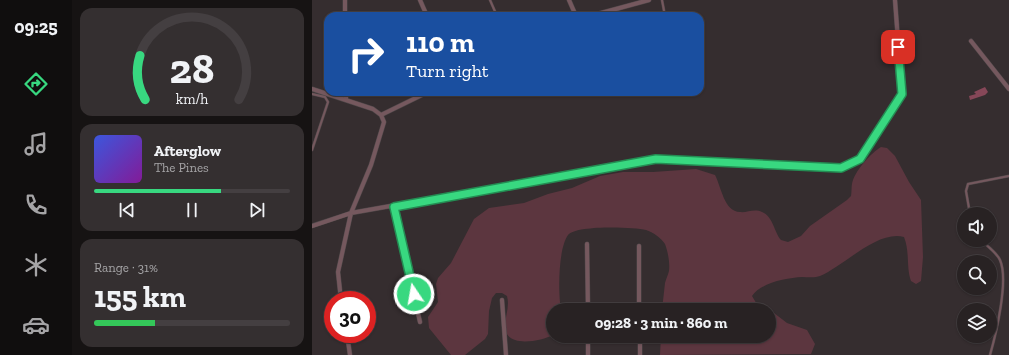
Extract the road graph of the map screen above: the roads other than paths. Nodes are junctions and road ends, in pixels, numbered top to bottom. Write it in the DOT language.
graph roads {
  1 [pos="344,0"];
  2 [pos="420,0"];
  3 [pos="490,0"];
  4 [pos="569,0"];
  5 [pos="649,0"];
  6 [pos="662,0"];
  7 [pos="895,0"];
  8 [pos="345,12"];
  9 [pos="425,12"];
  10 [pos="495,12"];
  11 [pos="574,12"];
  12 [pos="605,12"];
  13 [pos="665,12"];
  14 [pos="971,40"];
  15 [pos="312,89"];
  16 [pos="1009,89"];
  17 [pos="324,93"];
  18 [pos="312,94"];
  19 [pos="334,96"];
  20 [pos="346,96"];
  21 [pos="420,96"];
  22 [pos="346,100"];
  23 [pos="381,115"];
  24 [pos="312,150"];
  25 [pos="1009,176"];
  26 [pos="394,207"];
  27 [pos="969,207"];
  28 [pos="351,213"];
  29 [pos="312,226"];
  30 [pos="587,244"];
  31 [pos="639,246"];
  32 [pos="988,247"];
  33 [pos="340,291"];
  34 [pos="502,300"];
  35 [pos="588,303"];
  36 [pos="640,303"];
  37 [pos="420,322"];
  38 [pos="348,343"];
  39 [pos="588,343"];
  40 [pos="640,343"];
  41 [pos="350,355"];
  42 [pos="506,355"];
  43 [pos="588,355"];
  44 [pos="640,355"];
  45 [pos="990,355"];
  1 -- 8 [label="street"];
  2 -- 9 [label="street"];
  3 -- 10 [label="lane"];
  4 -- 11 [label="street"];
  5 -- 12 [label="street"];
  6 -- 13 [label="lane"];
  7 -- 26 [label="street"];
  14 -- 16 [label="street"];
  15 -- 17 [label="street"];
  18 -- 24 [label="lane"];
  19 -- 22 [label="street"];
  20 -- 22 [label="street"];
  21 -- 23 [label="street"];
  22 -- 23 [label="street"];
  23 -- 28 [label="street"];
  25 -- 27 [label="lane"];
  26 -- 28 [label="street"];
  26 -- 37 [label="street"];
  28 -- 29 [label="street"];
  28 -- 33 [label="street"];
  30 -- 35 [label="street"];
  31 -- 36 [label="street"];
  32 -- 45 [label="lane"];
  34 -- 42 [label="street"];
  38 -- 41 [label="street"];
  39 -- 43 [label="street"];
  40 -- 44 [label="street"];
}
